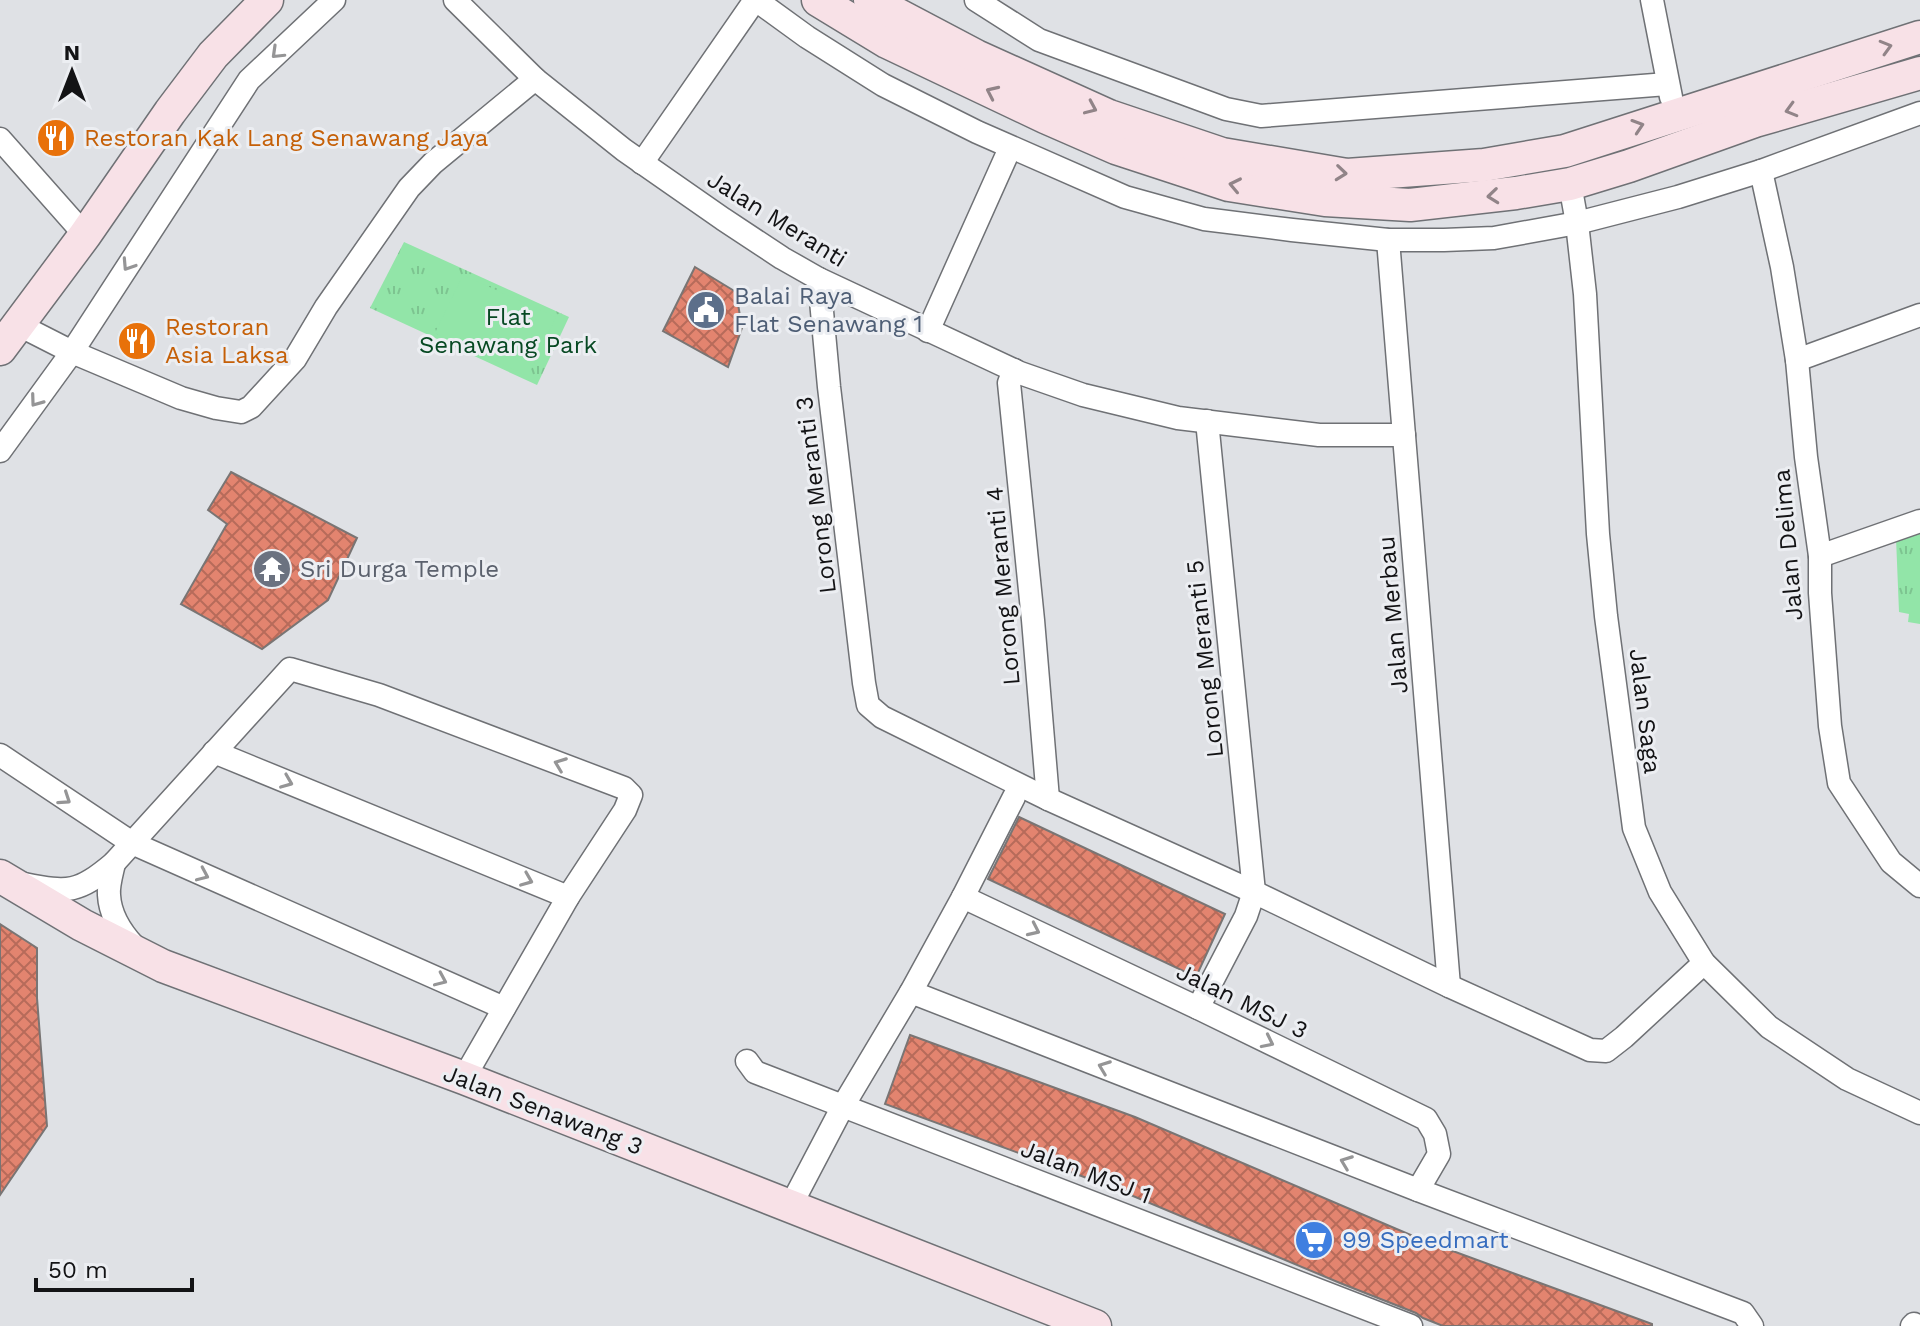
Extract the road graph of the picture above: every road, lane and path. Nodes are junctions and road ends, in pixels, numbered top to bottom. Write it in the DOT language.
graph roads {
  1 [pos="267,0"];
  2 [pos="334,0"];
  3 [pos="455,0"];
  4 [pos="755,0"];
  5 [pos="818,0"];
  6 [pos="870,0"];
  7 [pos="976,0"];
  8 [pos="1652,0"];
  9 [pos="1920,37"];
  10 [pos="1920,73"];
  11 [pos="535,79"];
  12 [pos="1671,99"];
  13 [pos="1920,113"];
  14 [pos="0,139"];
  15 [pos="1010,148"];
  16 [pos="642,163"];
  17 [pos="1761,171"];
  18 [pos="1570,184"];
  19 [pos="1577,223"];
  20 [pos="85,235"];
  21 [pos="1388,240"];
  22 [pos="819,279"];
  23 [pos="1920,315"];
  24 [pos="928,331"];
  25 [pos="9,337"];
  26 [pos="72,352"];
  27 [pos="1797,360"];
  28 [pos="1014,370"];
  29 [pos="1207,421"];
  30 [pos="1404,435"];
  31 [pos="0,451"];
  32 [pos="1920,521"];
  33 [pos="1820,556"];
  34 [pos="214,752"];
  35 [pos="0,755"];
  36 [pos="1014,797"];
  37 [pos="1048,799"];
  38 [pos="132,843"];
  39 [pos="114,863"];
  40 [pos="3,878"];
  41 [pos="1920,886"];
  42 [pos="1254,892"];
  43 [pos="568,897"];
  44 [pos="963,897"];
  45 [pos="145,957"];
  46 [pos="1704,963"];
  47 [pos="1449,986"];
  48 [pos="911,992"];
  49 [pos="504,1008"];
  50 [pos="1198,1008"];
  51 [pos="747,1061"];
  52 [pos="464,1078"];
  53 [pos="843,1106"];
  54 [pos="1920,1113"];
  55 [pos="1418,1190"];
  56 [pos="790,1207"];
  57 [pos="1095,1326"];
  58 [pos="1411,1326"];
  59 [pos="1752,1326"];
  1 -- 20 [label="street"];
  2 -- 26 [label="street, one-way"];
  3 -- 11 [label="street, Jalan Meranti"];
  4 -- 15 [label="street"];
  4 -- 16 [label="street"];
  18 -- 5 [label="street, one-way"];
  6 -- 12 [label="street, one-way"];
  7 -- 12 [label="street"];
  8 -- 12 [label="street"];
  12 -- 9 [label="street, one-way"];
  10 -- 18 [label="street, one-way"];
  11 -- 16 [label="street, Jalan Meranti"];
  11 -- 26 [label="street"];
  13 -- 17 [label="street"];
  14 -- 20 [label="street"];
  15 -- 21 [label="street"];
  15 -- 24 [label="street"];
  16 -- 22 [label="street, Jalan Meranti"];
  17 -- 19 [label="street"];
  17 -- 27 [label="street, Jalan Delima"];
  18 -- 19 [label="street, Jalan Saga"];
  19 -- 21 [label="street"];
  19 -- 46 [label="street, Jalan Saga"];
  20 -- 25 [label="street"];
  21 -- 30 [label="street, Jalan Merbau"];
  22 -- 24 [label="street, Jalan Meranti"];
  22 -- 37 [label="street, Lorong Meranti 3"];
  23 -- 27 [label="street"];
  24 -- 28 [label="street, Jalan Meranti"];
  25 -- 26 [label="street"];
  26 -- 31 [label="street, one-way"];
  27 -- 33 [label="street, Jalan Delima"];
  28 -- 29 [label="street, Jalan Meranti"];
  28 -- 37 [label="street, Lorong Meranti 4"];
  29 -- 30 [label="street, Jalan Meranti"];
  29 -- 42 [label="street, Lorong Meranti 5"];
  30 -- 47 [label="street, Jalan Merbau"];
  32 -- 33 [label="street"];
  33 -- 41 [label="street, Jalan Delima"];
  34 -- 38 [label="street"];
  34 -- 43 [label="street, one-way"];
  43 -- 34 [label="street, one-way"];
  35 -- 38 [label="street, one-way"];
  36 -- 44 [label="street"];
  37 -- 42 [label="street"];
  38 -- 39 [label="street"];
  38 -- 49 [label="street, one-way"];
  39 -- 40 [label="street"];
  39 -- 45 [label="street"];
  40 -- 45 [label="street, Jalan Senawang 3"];
  42 -- 47 [label="street"];
  42 -- 50 [label="street"];
  43 -- 49 [label="street"];
  44 -- 48 [label="street"];
  44 -- 50 [label="street, Jalan MSJ 3, one-way"];
  45 -- 52 [label="street, Jalan Senawang 3"];
  46 -- 47 [label="street"];
  46 -- 54 [label="street, Jalan Saga"];
  48 -- 53 [label="street"];
  55 -- 48 [label="street, one-way"];
  49 -- 52 [label="street"];
  50 -- 55 [label="street, Jalan MSJ 3, one-way"];
  51 -- 53 [label="street, Jalan MSJ 1"];
  52 -- 56 [label="street, Jalan Senawang 3"];
  53 -- 56 [label="street"];
  53 -- 58 [label="street, Jalan MSJ 1"];
  55 -- 59 [label="street"];
  56 -- 57 [label="street, Jalan Senawang 3"];
}
